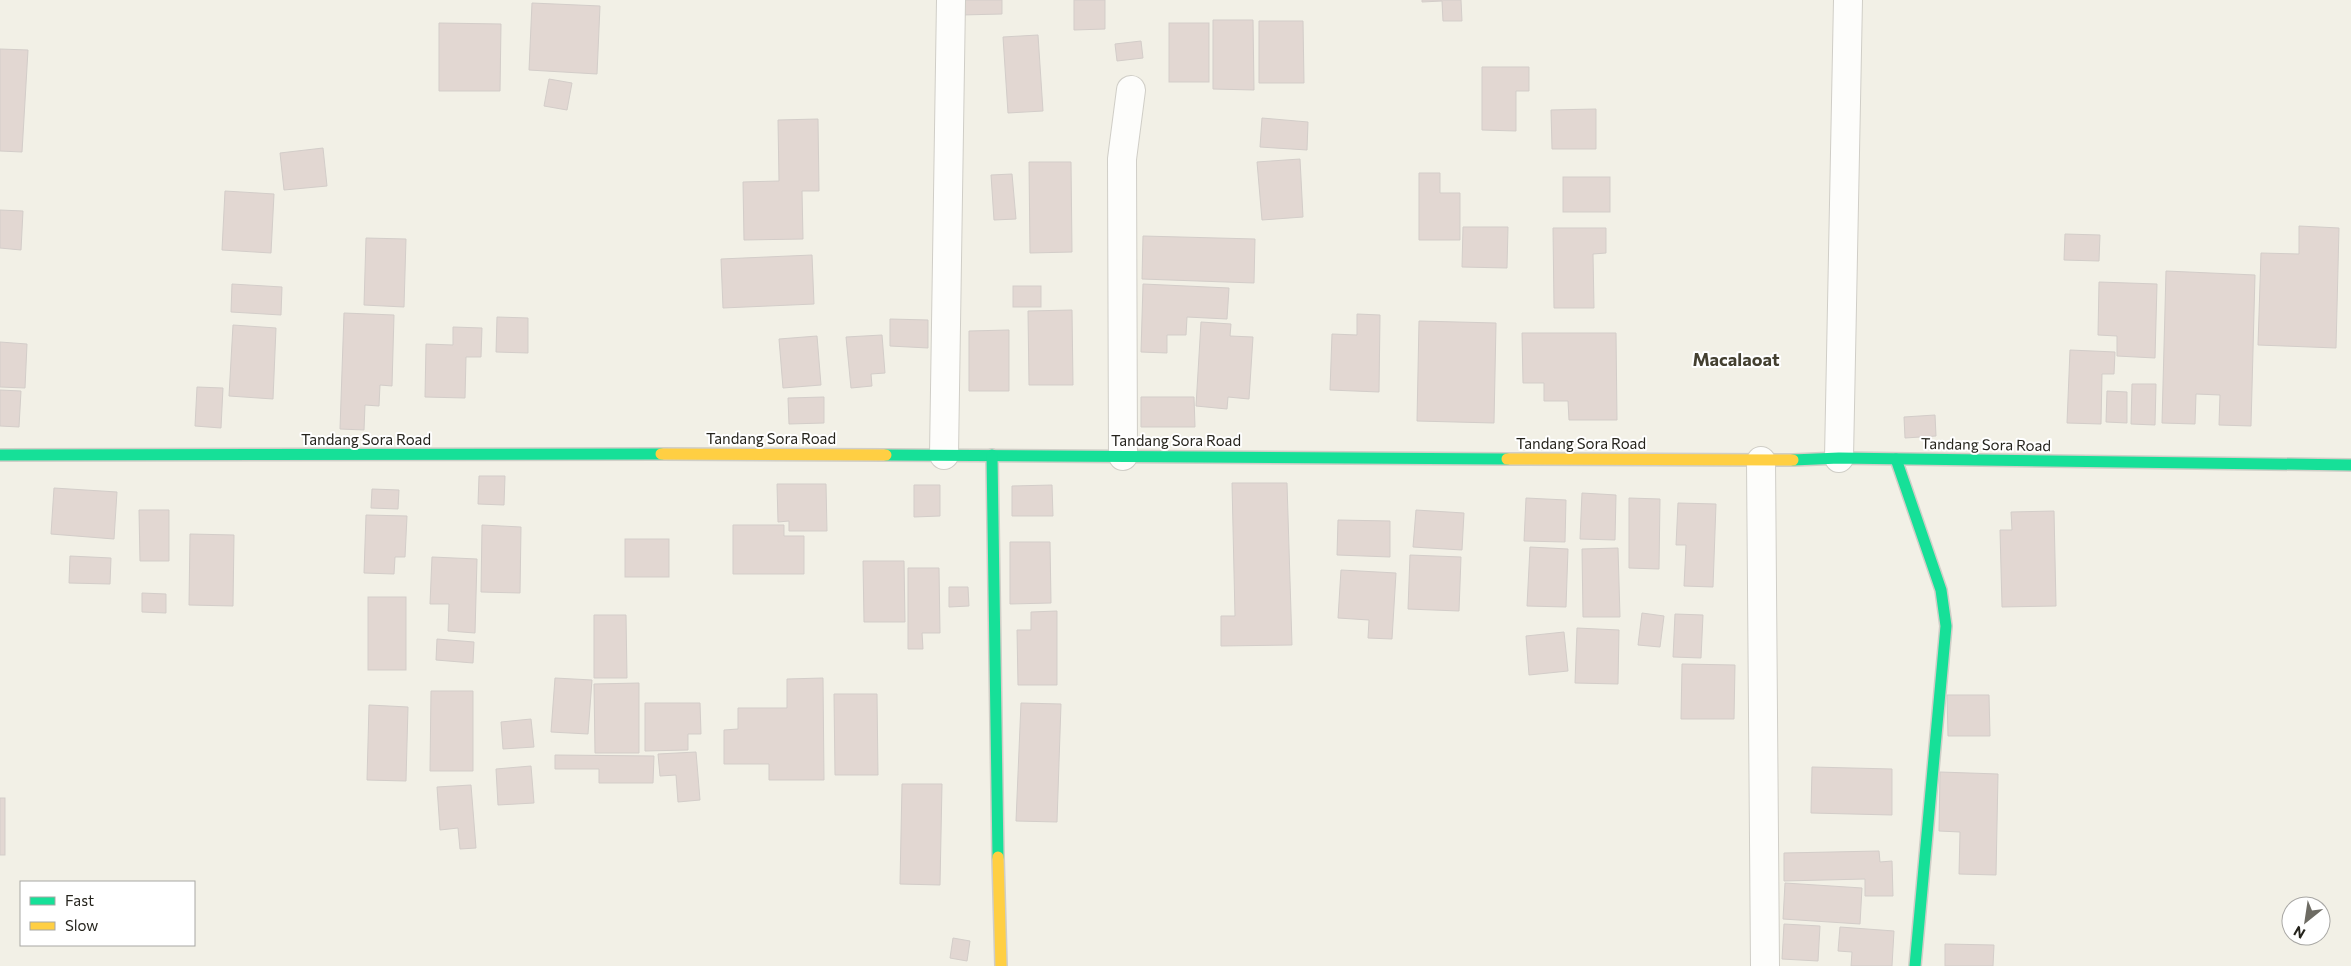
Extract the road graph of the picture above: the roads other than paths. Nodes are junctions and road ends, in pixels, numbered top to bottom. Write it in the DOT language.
graph roads {
  1 [pos="951,0"];
  2 [pos="1848,0"];
  3 [pos="1131,90"];
  4 [pos="0,455"];
  5 [pos="944,455"];
  6 [pos="992,455"];
  7 [pos="1123,456"];
  8 [pos="1839,458"];
  9 [pos="1896,459"];
  10 [pos="1761,461"];
  11 [pos="2351,465"];
  12 [pos="1000,966"];
  13 [pos="1765,966"];
  14 [pos="1915,966"];
  1 -- 5 [label="street"];
  2 -- 8 [label="street"];
  3 -- 7 [label="street"];
  4 -- 5 [label="street, Tandang Sora Road"];
  5 -- 6 [label="street, Tandang Sora Road"];
  6 -- 7 [label="street, Tandang Sora Road"];
  6 -- 12 [label="street"];
  7 -- 10 [label="street, Tandang Sora Road"];
  8 -- 9 [label="street, Tandang Sora Road"];
  8 -- 10 [label="street, Tandang Sora Road"];
  9 -- 11 [label="street, Tandang Sora Road"];
  9 -- 14 [label="street"];
  10 -- 13 [label="street"];
}
